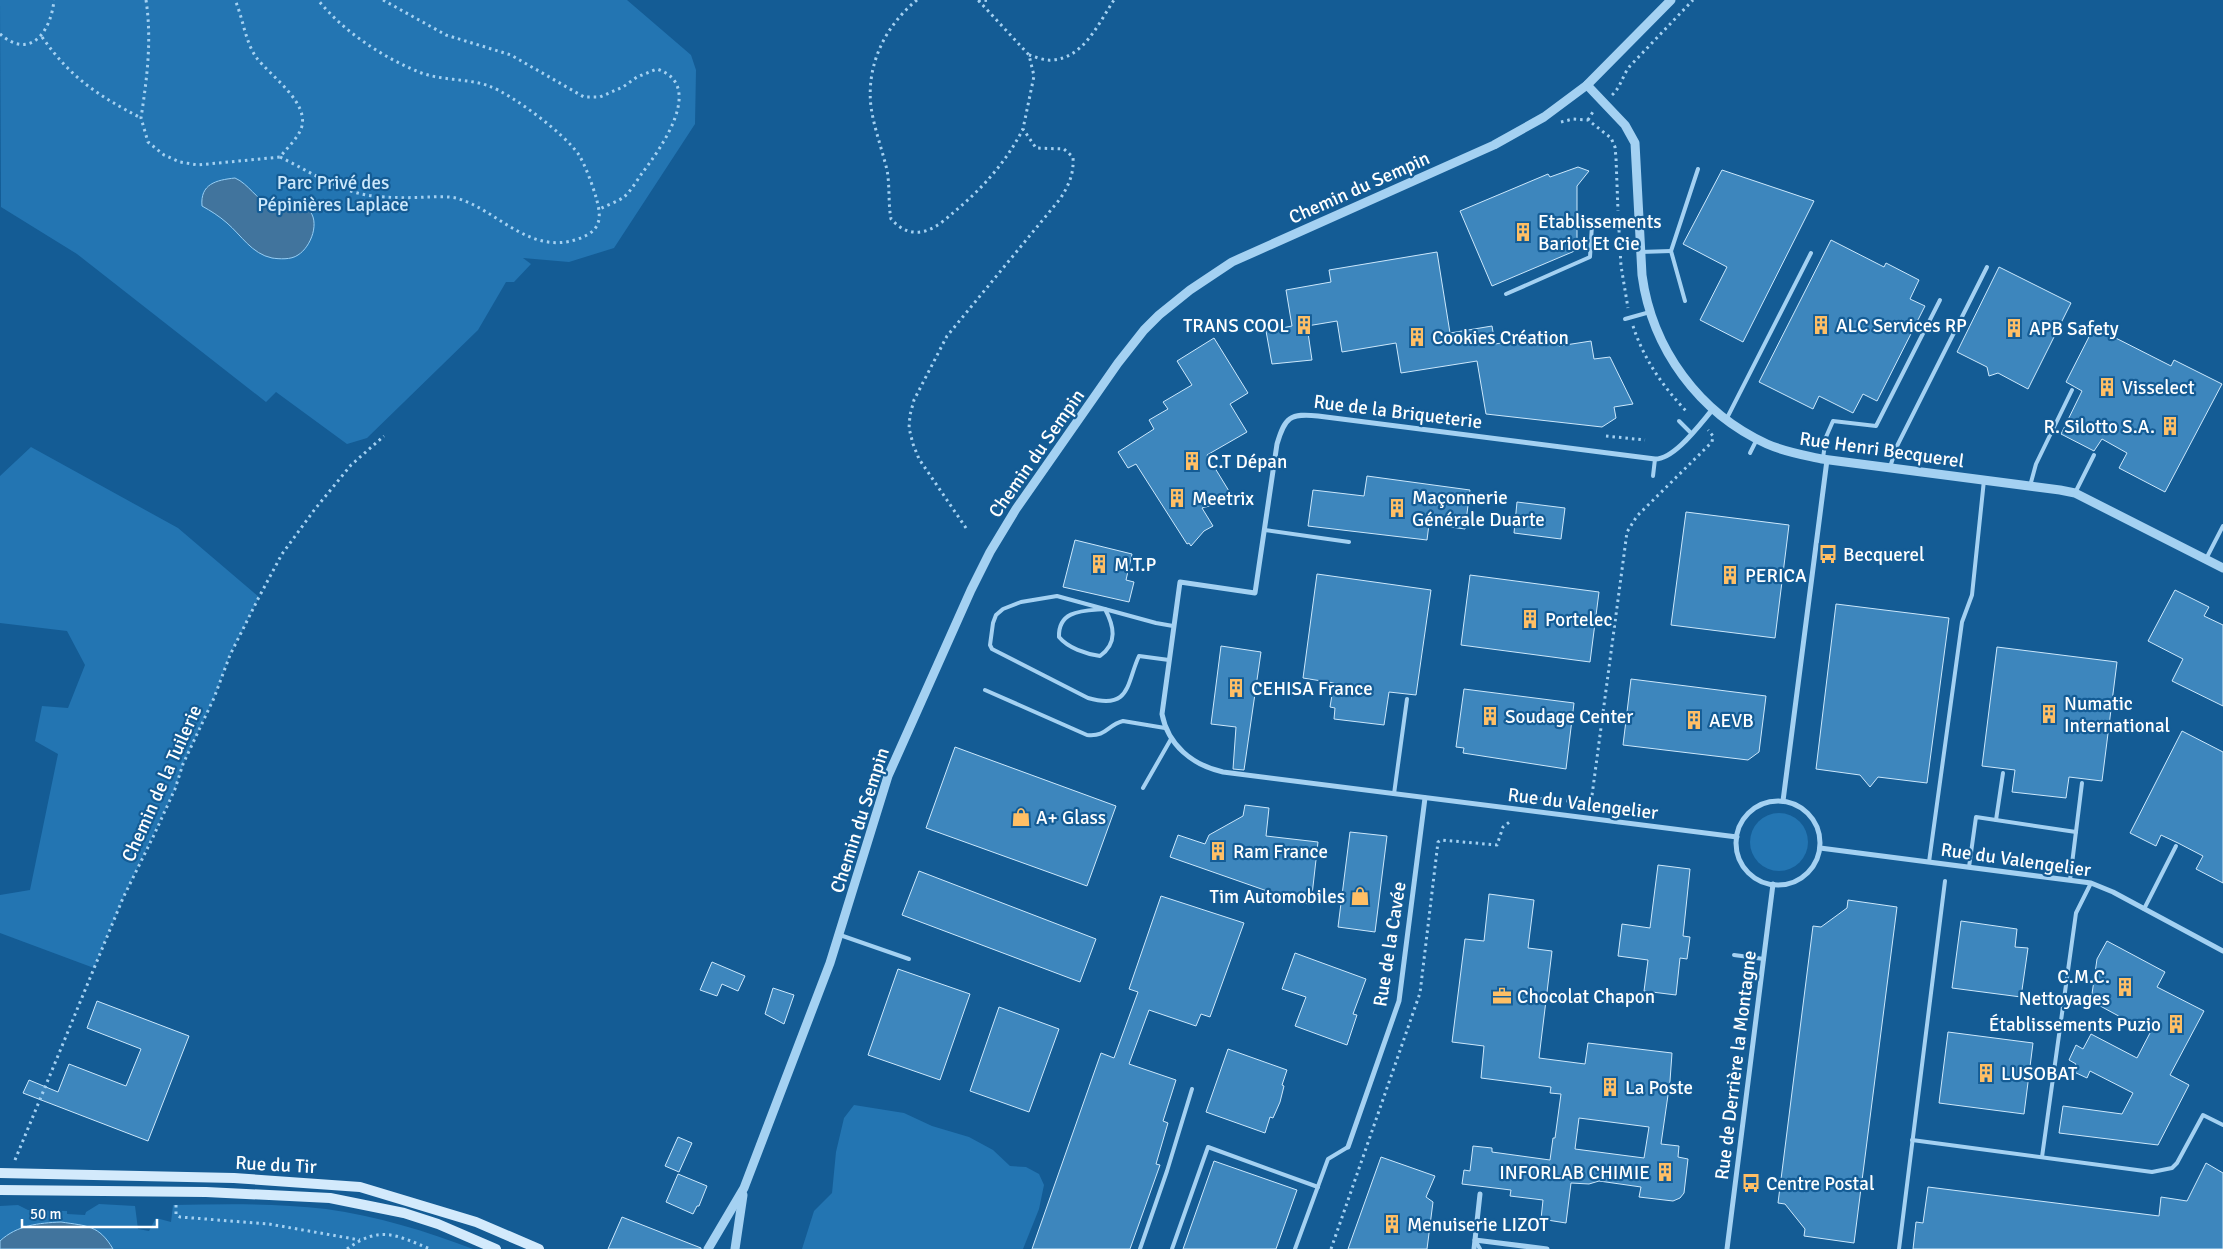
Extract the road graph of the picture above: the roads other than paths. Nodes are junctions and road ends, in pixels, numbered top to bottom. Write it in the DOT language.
graph roads {
  1 [pos="1671,0"];
  2 [pos="1587,85"];
  3 [pos="1698,169"];
  4 [pos="1639,222"];
  5 [pos="1671,251"];
  6 [pos="1640,252"];
  7 [pos="1811,253"];
  8 [pos="1987,267"];
  9 [pos="1506,294"];
  10 [pos="1940,300"];
  11 [pos="1685,301"];
  12 [pos="1650,312"];
  13 [pos="1625,318"];
  14 [pos="2072,390"];
  15 [pos="1713,409"];
  16 [pos="1726,420"];
  17 [pos="1679,421"];
  18 [pos="1691,433"];
  19 [pos="1757,439"];
  20 [pos="1750,453"];
  21 [pos="2094,455"];
  22 [pos="1655,459"];
  23 [pos="1825,460"];
  24 [pos="1889,468"];
  25 [pos="1653,476"];
  26 [pos="1984,480"];
  27 [pos="2030,486"];
  28 [pos="2075,493"];
  29 [pos="2223,526"];
  30 [pos="1265,530"];
  31 [pos="1349,542"];
  32 [pos="2206,559"];
  33 [pos="2223,568"];
  34 [pos="1105,609"];
  35 [pos="1173,626"];
  36 [pos="1169,660"];
  37 [pos="985,690"];
  38 [pos="1407,699"];
  39 [pos="1165,728"];
  40 [pos="1171,739"];
  41 [pos="2003,773"];
  42 [pos="2082,783"];
  43 [pos="1143,788"];
  44 [pos="1394,794"];
  45 [pos="1425,798"];
  46 [pos="1783,801"];
  47 [pos="1996,820"];
  48 [pos="2076,832"];
  49 [pos="1737,837"];
  50 [pos="2176,846"];
  51 [pos="1820,848"];
  52 [pos="1929,862"];
  53 [pos="1969,867"];
  54 [pos="2070,880"];
  55 [pos="1946,881"];
  56 [pos="2091,883"];
  57 [pos="1773,884"];
  58 [pos="2144,909"];
  59 [pos="840,935"];
  60 [pos="2223,951"];
  61 [pos="1734,955"];
  62 [pos="909,959"];
  63 [pos="1764,959"];
  64 [pos="1192,1089"];
  65 [pos="2223,1125"];
  66 [pos="1912,1140"];
  67 [pos="1348,1148"];
  68 [pos="2042,1158"];
  69 [pos="0,1173"];
  70 [pos="744,1188"];
  71 [pos="1318,1188"];
  72 [pos="0,1190"];
  73 [pos="1480,1194"];
  74 [pos="1475,1240"];
  75 [pos="734,1248"];
  76 [pos="496,1249"];
  77 [pos="538,1249"];
  78 [pos="708,1249"];
  79 [pos="1140,1249"];
  80 [pos="1172,1249"];
  81 [pos="1296,1249"];
  82 [pos="1474,1249"];
  83 [pos="1480,1249"];
  84 [pos="1547,1249"];
  85 [pos="1727,1249"];
  86 [pos="1899,1249"];
  1 -- 2 [label="street, Chemin du Sempin"];
  2 -- 4 [label="street, Rue Henri Becquerel"];
  2 -- 59 [label="street, Chemin du Sempin"];
  3 -- 5 [label="lane"];
  4 -- 6 [label="street, Rue Henri Becquerel"];
  4 -- 9 [label="lane"];
  5 -- 6 [label="lane"];
  5 -- 11 [label="lane"];
  6 -- 12 [label="street, Rue Henri Becquerel"];
  7 -- 16 [label="lane"];
  8 -- 24 [label="lane"];
  10 -- 23 [label="lane"];
  12 -- 13 [label="lane"];
  12 -- 15 [label="street, Rue Henri Becquerel"];
  14 -- 27 [label="lane"];
  15 -- 16 [label="street, Rue Henri Becquerel"];
  15 -- 18 [label="street"];
  16 -- 19 [label="street, Rue Henri Becquerel"];
  17 -- 18 [label="lane"];
  18 -- 22 [label="street"];
  19 -- 20 [label="lane"];
  19 -- 23 [label="street, Rue Henri Becquerel"];
  21 -- 28 [label="lane"];
  22 -- 25 [label="lane"];
  22 -- 30 [label="street, Rue de la Briqueterie"];
  23 -- 24 [label="street, Rue Henri Becquerel"];
  23 -- 46 [label="street"];
  24 -- 26 [label="street, Rue Henri Becquerel"];
  26 -- 27 [label="street, Rue Henri Becquerel"];
  26 -- 52 [label="lane"];
  27 -- 28 [label="street, Rue Henri Becquerel"];
  28 -- 32 [label="street, Rue Henri Becquerel"];
  29 -- 32 [label="lane"];
  30 -- 31 [label="lane"];
  30 -- 35 [label="street, Rue de la Briqueterie"];
  32 -- 33 [label="street, Rue Henri Becquerel"];
  34 -- 34 [label="lane"];
  34 -- 35 [label="lane"];
  34 -- 36 [label="lane"];
  35 -- 36 [label="street, Rue de la Briqueterie"];
  36 -- 39 [label="street, Rue de la Briqueterie"];
  37 -- 39 [label="lane"];
  38 -- 44 [label="lane"];
  39 -- 40 [label="street, Rue de la Briqueterie"];
  40 -- 43 [label="lane"];
  40 -- 44 [label="street, Rue de la Briqueterie"];
  41 -- 47 [label="lane"];
  42 -- 48 [label="lane"];
  44 -- 45 [label="street, Rue de la Briqueterie"];
  45 -- 49 [label="street, Rue du Valengelier"];
  45 -- 67 [label="street, Rue de la Cavée"];
  46 -- 49 [label="street"];
  46 -- 51 [label="street"];
  47 -- 48 [label="lane"];
  47 -- 53 [label="lane"];
  48 -- 54 [label="lane"];
  49 -- 57 [label="street"];
  50 -- 58 [label="lane"];
  51 -- 52 [label="street, Rue du Valengelier"];
  51 -- 57 [label="street"];
  52 -- 53 [label="street, Rue du Valengelier"];
  53 -- 54 [label="street, Rue du Valengelier"];
  54 -- 56 [label="street, Rue du Valengelier"];
  55 -- 66 [label="lane"];
  56 -- 58 [label="street, Rue du Valengelier"];
  56 -- 68 [label="lane"];
  57 -- 63 [label="street, Rue de Derrière la Montagne"];
  58 -- 60 [label="street, Rue du Valengelier"];
  59 -- 62 [label="lane"];
  59 -- 70 [label="street, Chemin du Sempin"];
  61 -- 63 [label="lane"];
  63 -- 85 [label="street, Rue de Derrière la Montagne"];
  64 -- 79 [label="lane"];
  65 -- 68 [label="lane"];
  66 -- 68 [label="lane"];
  66 -- 86 [label="lane"];
  67 -- 71 [label="lane"];
  69 -- 77 [label="main road, Rue du Tir"];
  70 -- 75 [label="street, Chemin du Sempin"];
  70 -- 78 [label="street, Chemin du Sempin"];
  71 -- 80 [label="lane"];
  71 -- 81 [label="lane"];
  72 -- 76 [label="main road, Rue du Tir"];
  73 -- 74 [label="street"];
  74 -- 82 [label="street"];
  74 -- 83 [label="lane"];
  74 -- 84 [label="street"];
}
